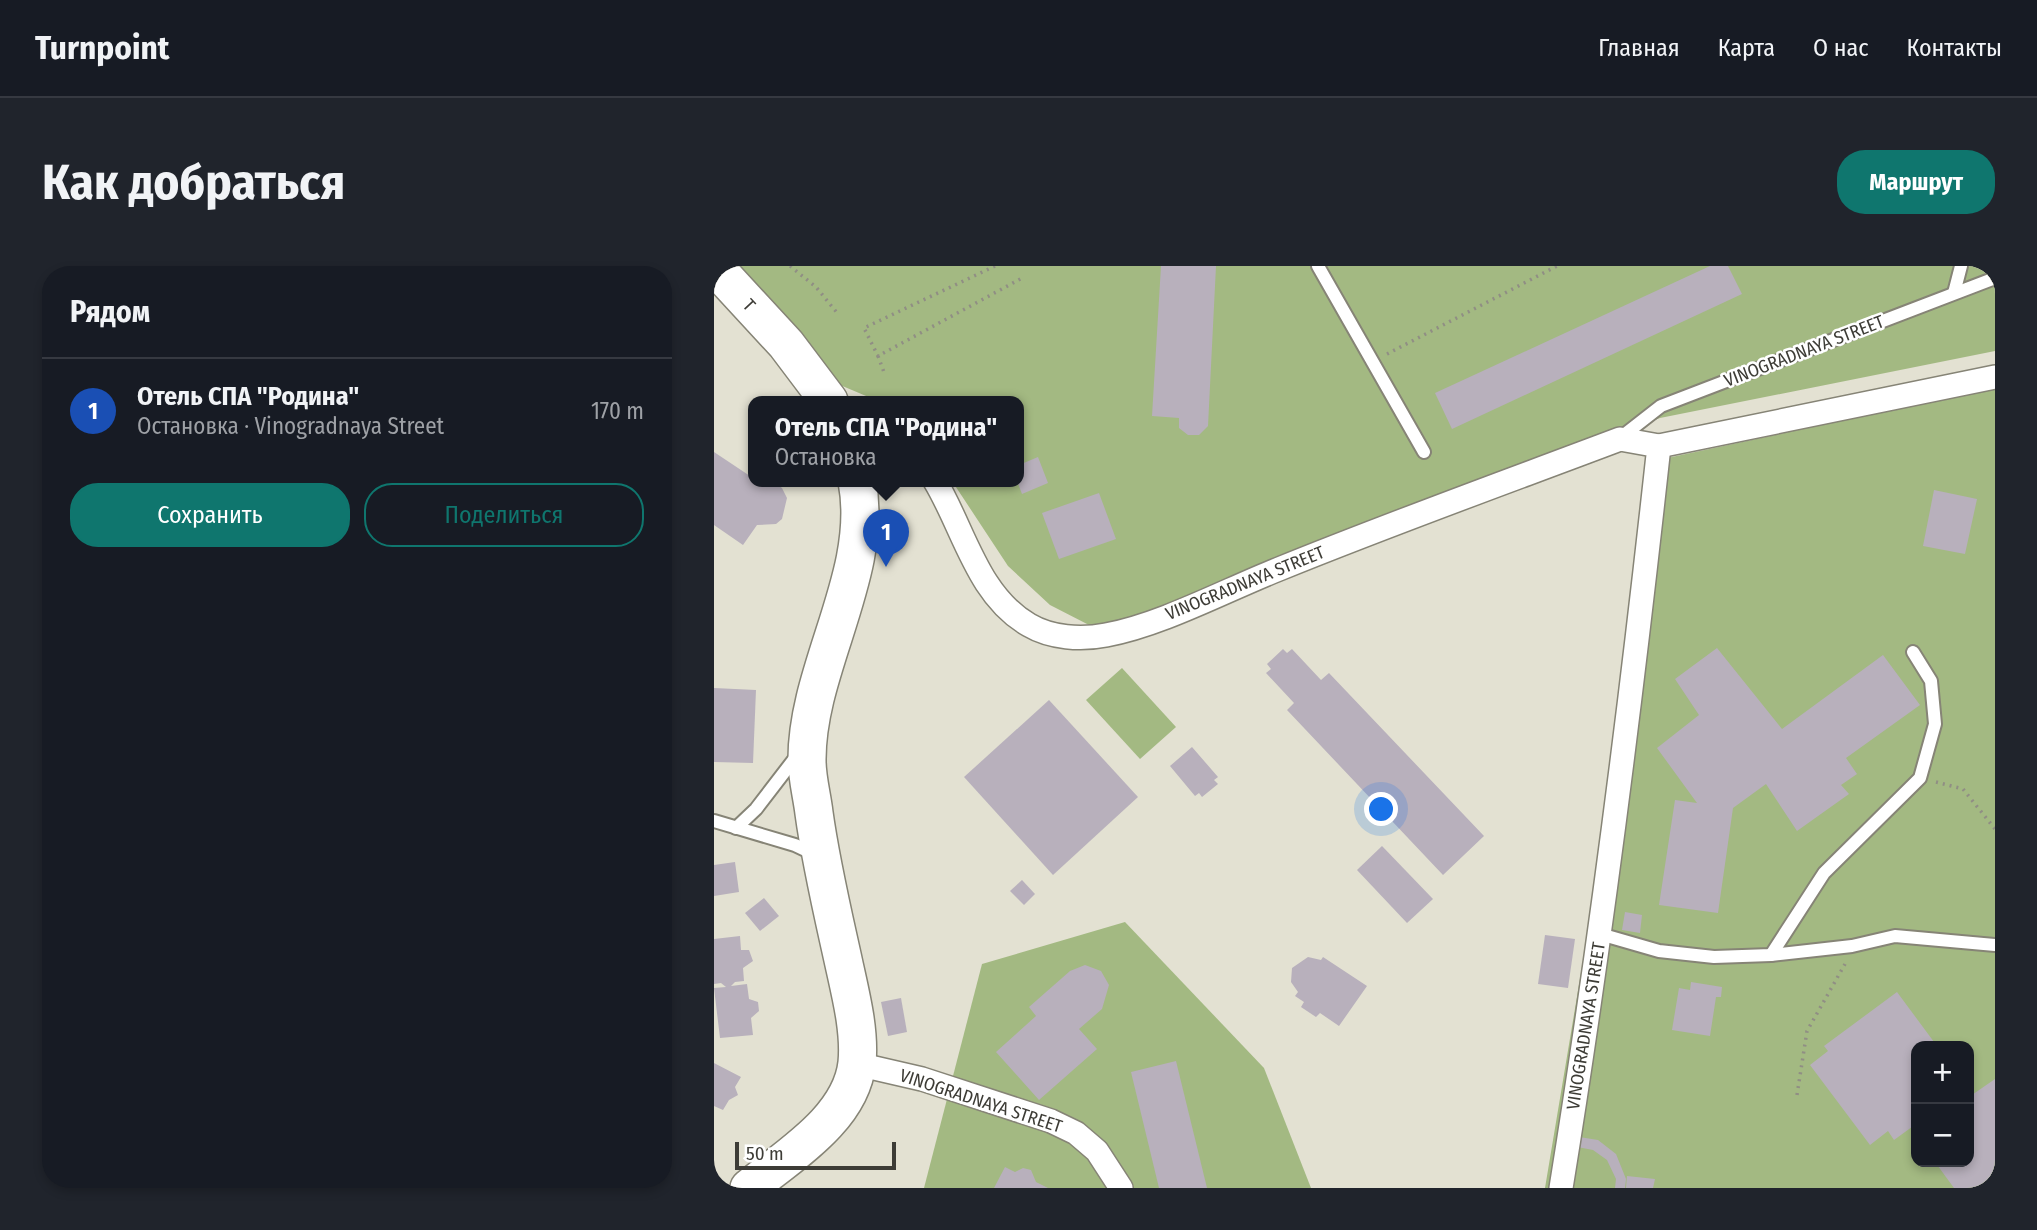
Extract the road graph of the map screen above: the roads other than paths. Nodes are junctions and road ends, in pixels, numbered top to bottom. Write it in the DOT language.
graph roads {
  1 [pos="714,266"];
  2 [pos="1318,266"];
  3 [pos="1961,266"];
  4 [pos="1995,278"];
  5 [pos="1954,293"];
  6 [pos="1995,377"];
  7 [pos="825,396"];
  8 [pos="1620,439"];
  9 [pos="1659,446"];
  10 [pos="1424,452"];
  11 [pos="857,487"];
  12 [pos="938,487"];
  13 [pos="1913,652"];
  14 [pos="808,742"];
  15 [pos="714,821"];
  16 [pos="736,828"];
  17 [pos="820,857"];
  18 [pos="1600,934"];
  19 [pos="1995,945"];
  20 [pos="1771,955"];
  21 [pos="857,1064"];
  22 [pos="749,1188"];
  23 [pos="1121,1188"];
  24 [pos="1561,1188"];
  1 -- 7 [label="main road, T"];
  2 -- 10 [label="lane"];
  3 -- 5 [label="lane"];
  4 -- 5 [label="lane, VINOGRADNAYA STREET"];
  5 -- 8 [label="lane, VINOGRADNAYA STREET"];
  6 -- 9 [label="street"];
  8 -- 9 [label="street"];
  8 -- 12 [label="street, VINOGRADNAYA STREET"];
  9 -- 18 [label="street, VINOGRADNAYA STREET"];
  11 -- 14 [label="main road"];
  13 -- 20 [label="lane"];
  14 -- 16 [label="lane"];
  14 -- 17 [label="main road"];
  15 -- 16 [label="lane"];
  16 -- 17 [label="lane"];
  17 -- 21 [label="main road"];
  18 -- 20 [label="lane"];
  18 -- 24 [label="street, VINOGRADNAYA STREET"];
  19 -- 20 [label="lane"];
  21 -- 22 [label="main road"];
  21 -- 23 [label="street, VINOGRADNAYA STREET"];
}
